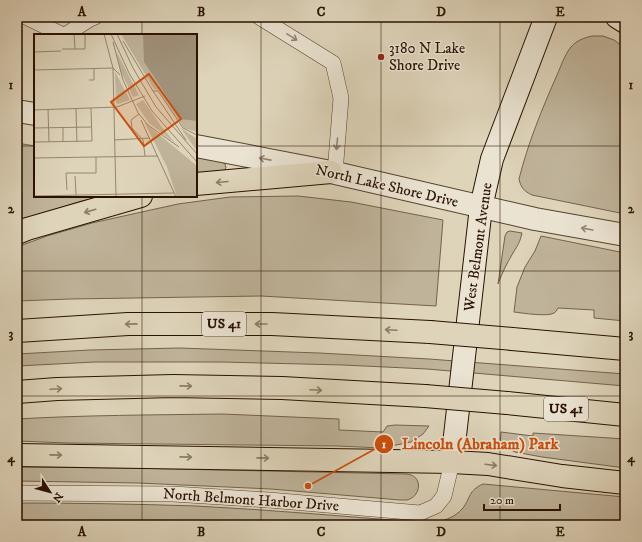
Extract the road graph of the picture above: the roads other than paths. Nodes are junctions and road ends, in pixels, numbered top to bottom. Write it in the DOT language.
graph roads {
  1 [pos="26,17"];
  2 [pos="77,17"];
  3 [pos="95,17"];
  4 [pos="259,17"];
  5 [pos="546,17"];
  6 [pos="617,17"];
  7 [pos="625,22"];
  8 [pos="62,34"];
  9 [pos="65,34"];
  10 [pos="66,34"];
  11 [pos="17,111"];
  12 [pos="34,114"];
  13 [pos="197,146"];
  14 [pos="333,173"];
  15 [pos="197,184"];
  16 [pos="138,197"];
  17 [pos="481,207"];
  18 [pos="17,233"];
  19 [pos="625,235"];
  20 [pos="17,331"];
  21 [pos="625,350"];
  22 [pos="17,392"];
  23 [pos="625,415"];
  24 [pos="17,455"];
  25 [pos="452,462"];
  26 [pos="625,482"];
  27 [pos="17,493"];
  1 -- 8 [label="lane"];
  2 -- 9 [label="lane"];
  3 -- 10 [label="lane"];
  4 -- 14 [label="lane, one-way"];
  5 -- 17 [label="main road, West Belmont Avenue"];
  6 -- 7 [label="main road"];
  11 -- 12 [label="main road"];
  14 -- 13 [label="main road, North Lake Shore Drive, one-way"];
  14 -- 15 [label="highway, one-way"];
  14 -- 17 [label="main road, North Lake Shore Drive"];
  16 -- 18 [label="highway, one-way"];
  19 -- 17 [label="main road, North Lake Shore Drive, one-way"];
  17 -- 25 [label="main road, West Belmont Avenue"];
  21 -- 20 [label="highway, US 41, one-way, bridge"];
  22 -- 23 [label="highway, US 41, one-way, bridge"];
  24 -- 25 [label="highway, one-way"];
  25 -- 26 [label="highway, one-way"];
  25 -- 27 [label="lane, North Belmont Harbor Drive"];
}
